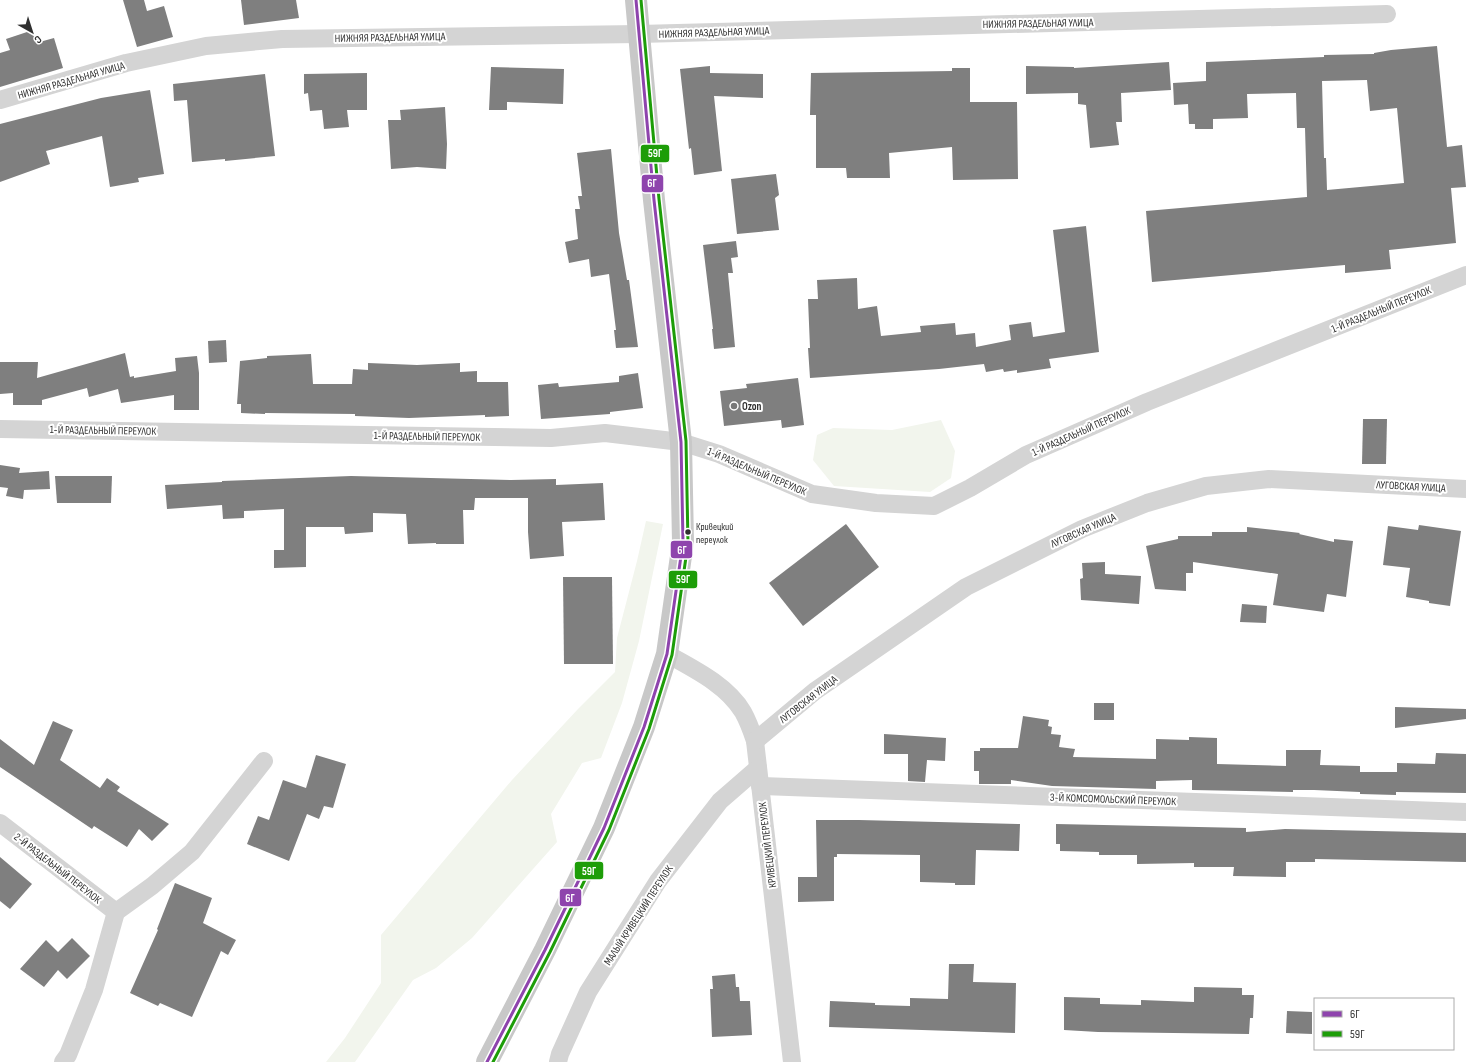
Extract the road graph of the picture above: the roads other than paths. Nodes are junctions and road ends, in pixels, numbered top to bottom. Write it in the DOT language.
graph roads {
  1 [pos="636,0"];
  2 [pos="1387,14"];
  3 [pos="639,34"];
  4 [pos="0,100"];
  5 [pos="1466,276"];
  6 [pos="0,429"];
  7 [pos="681,442"];
  8 [pos="1466,489"];
  9 [pos="668,654"];
  10 [pos="755,741"];
  11 [pos="264,761"];
  12 [pos="758,768"];
  13 [pos="760,786"];
  14 [pos="1466,812"];
  15 [pos="0,823"];
  16 [pos="116,912"];
  17 [pos="63,1062"];
  18 [pos="487,1062"];
  19 [pos="558,1062"];
  20 [pos="792,1062"];
  1 -- 3 [label="main road"];
  2 -- 3 [label="street, НИЖНЯЯ РАЗДЕЛЬНАЯ УЛИЦА"];
  3 -- 4 [label="street, НИЖНЯЯ РАЗДЕЛЬНАЯ УЛИЦА"];
  3 -- 7 [label="main road"];
  5 -- 7 [label="street, 1-Й РАЗДЕЛЬНЫЙ ПЕРЕУЛОК"];
  6 -- 7 [label="street, 1-Й РАЗДЕЛЬНЫЙ ПЕРЕУЛОК"];
  7 -- 9 [label="main road"];
  8 -- 10 [label="street, ЛУГОВСКАЯ УЛИЦА"];
  9 -- 10 [label="street, КРИВЕЦКИЙ ПЕРЕУЛОК"];
  9 -- 18 [label="main road"];
  10 -- 12 [label="street, КРИВЕЦКИЙ ПЕРЕУЛОК"];
  11 -- 16 [label="street"];
  12 -- 13 [label="street, КРИВЕЦКИЙ ПЕРЕУЛОК"];
  12 -- 19 [label="street, МАЛЫЙ КРИВЕЦКИЙ ПЕРЕУЛОК"];
  13 -- 14 [label="street, 3-Й КОМСОМОЛЬСКИЙ ПЕРЕУЛОК"];
  13 -- 20 [label="street, КРИВЕЦКИЙ ПЕРЕУЛОК"];
  15 -- 16 [label="street, 2-Й РАЗДЕЛЬНЫЙ ПЕРЕУЛОК"];
  16 -- 17 [label="street"];
}
